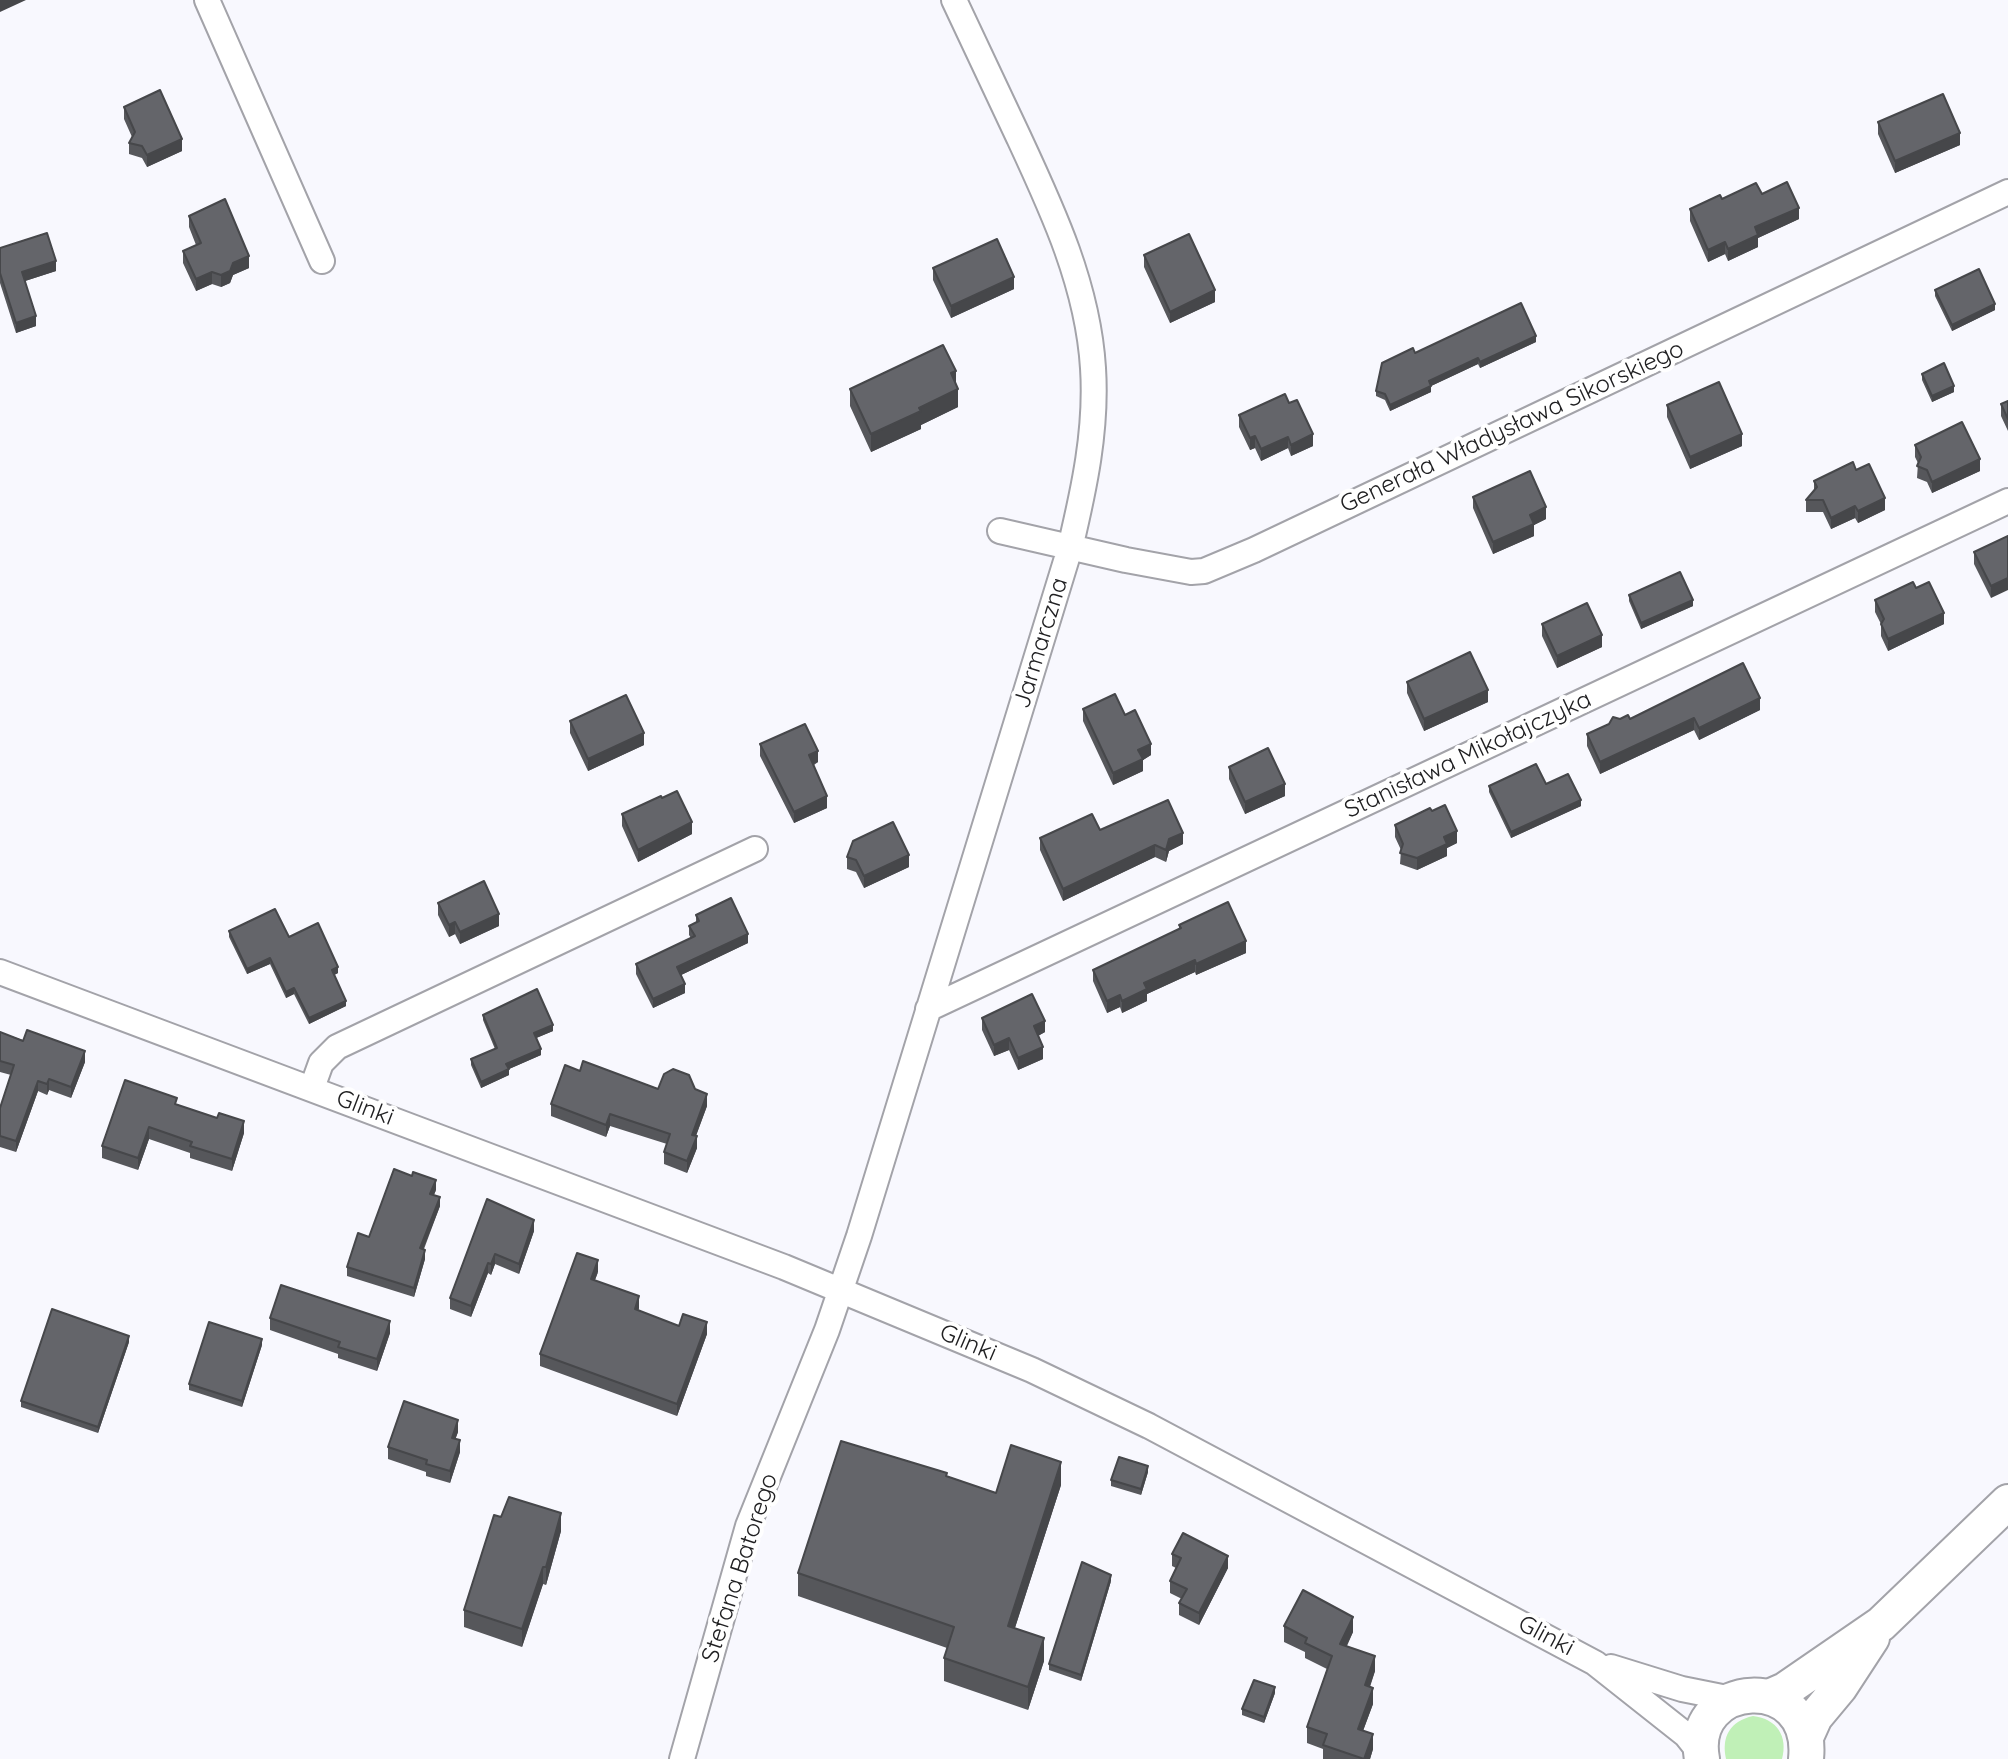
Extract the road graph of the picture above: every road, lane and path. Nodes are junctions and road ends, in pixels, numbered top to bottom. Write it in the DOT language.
graph roads {
  1 [pos="207,0"];
  2 [pos="954,0"];
  3 [pos="2008,192"];
  4 [pos="322,261"];
  5 [pos="2008,501"];
  6 [pos="1000,531"];
  7 [pos="1070,548"];
  8 [pos="755,849"];
  9 [pos="0,972"];
  10 [pos="928,1009"];
  11 [pos="312,1088"];
  12 [pos="842,1290"];
  13 [pos="2008,1502"];
  14 [pos="1881,1624"];
  15 [pos="1595,1663"];
  16 [pos="1769,1697"];
  17 [pos="1732,1699"];
  18 [pos="1809,1749"];
  19 [pos="1701,1757"];
  20 [pos="682,1759"];
  1 -- 4 [label="street"];
  2 -- 7 [label="street, Jarmarczna"];
  3 -- 7 [label="street, Generała Władysława Sikorskiego"];
  5 -- 10 [label="street, Stanisława Mikołajczyka"];
  6 -- 7 [label="street, Generała Władysława Sikorskiego"];
  7 -- 10 [label="street, Jarmarczna"];
  8 -- 11 [label="street, Glinki"];
  9 -- 11 [label="street, Glinki"];
  10 -- 12 [label="street, Jarmarczna"];
  11 -- 12 [label="street, Glinki"];
  12 -- 15 [label="street, Glinki"];
  12 -- 20 [label="street, Stefana Batorego"];
  13 -- 14 [label="main road"];
  14 -- 16 [label="main road"];
  14 -- 18 [label="main road"];
  15 -- 17 [label="street, Glinki"];
  15 -- 19 [label="street, Glinki"];
  16 -- 17 [label="main road"];
  16 -- 18 [label="main road"];
  17 -- 19 [label="main road"];
}
